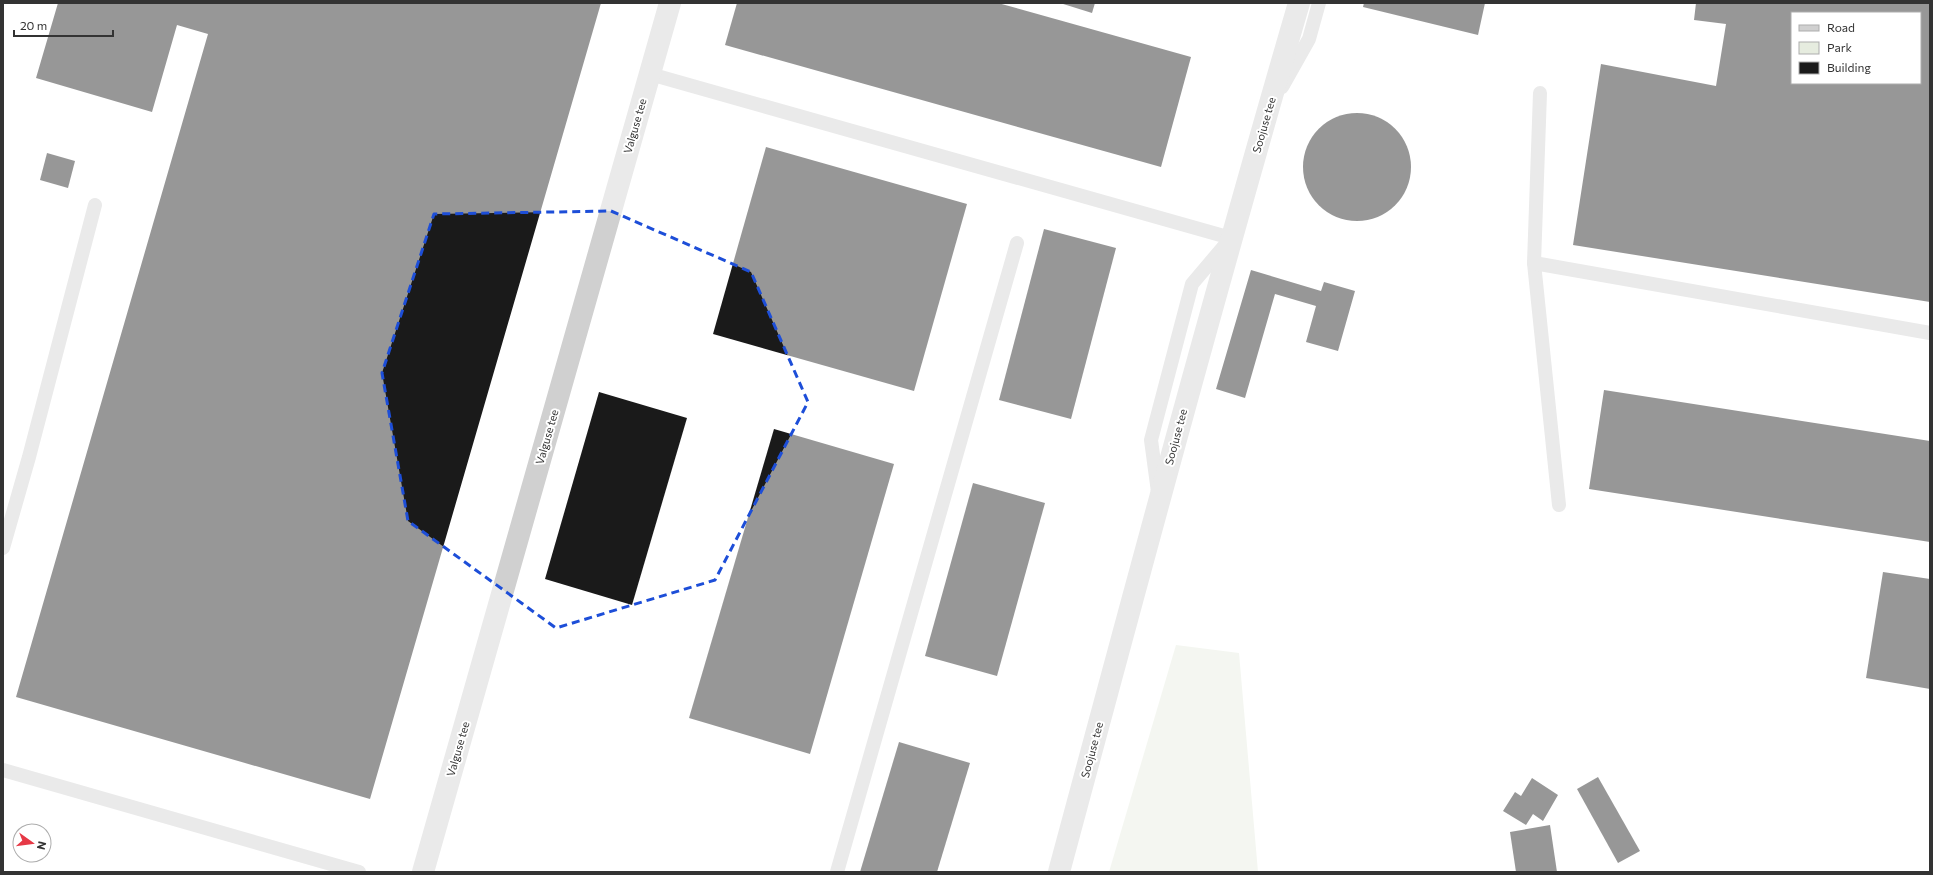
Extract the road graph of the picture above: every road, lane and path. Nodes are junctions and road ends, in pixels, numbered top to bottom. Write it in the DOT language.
graph roads {
  1 [pos="670,3"];
  2 [pos="1299,3"];
  3 [pos="1319,3"];
  4 [pos="650,74"];
  5 [pos="1540,93"];
  6 [pos="1268,111"];
  7 [pos="95,205"];
  8 [pos="1231,238"];
  9 [pos="1017,243"];
  10 [pos="1534,263"];
  11 [pos="1930,333"];
  12 [pos="1560,505"];
  13 [pos="3,548"];
  14 [pos="3,770"];
  15 [pos="359,872"];
  16 [pos="423,872"];
  17 [pos="837,872"];
  18 [pos="1059,872"];
  1 -- 4 [label="street, Valguse tee"];
  2 -- 6 [label="street, Soojuse tee"];
  3 -- 6 [label="lane"];
  4 -- 8 [label="lane"];
  4 -- 16 [label="street, Valguse tee"];
  5 -- 10 [label="lane"];
  6 -- 8 [label="street, Soojuse tee"];
  7 -- 13 [label="lane"];
  8 -- 18 [label="street, Soojuse tee"];
  9 -- 17 [label="lane"];
  10 -- 11 [label="lane"];
  10 -- 12 [label="lane"];
  14 -- 15 [label="lane"];
}
